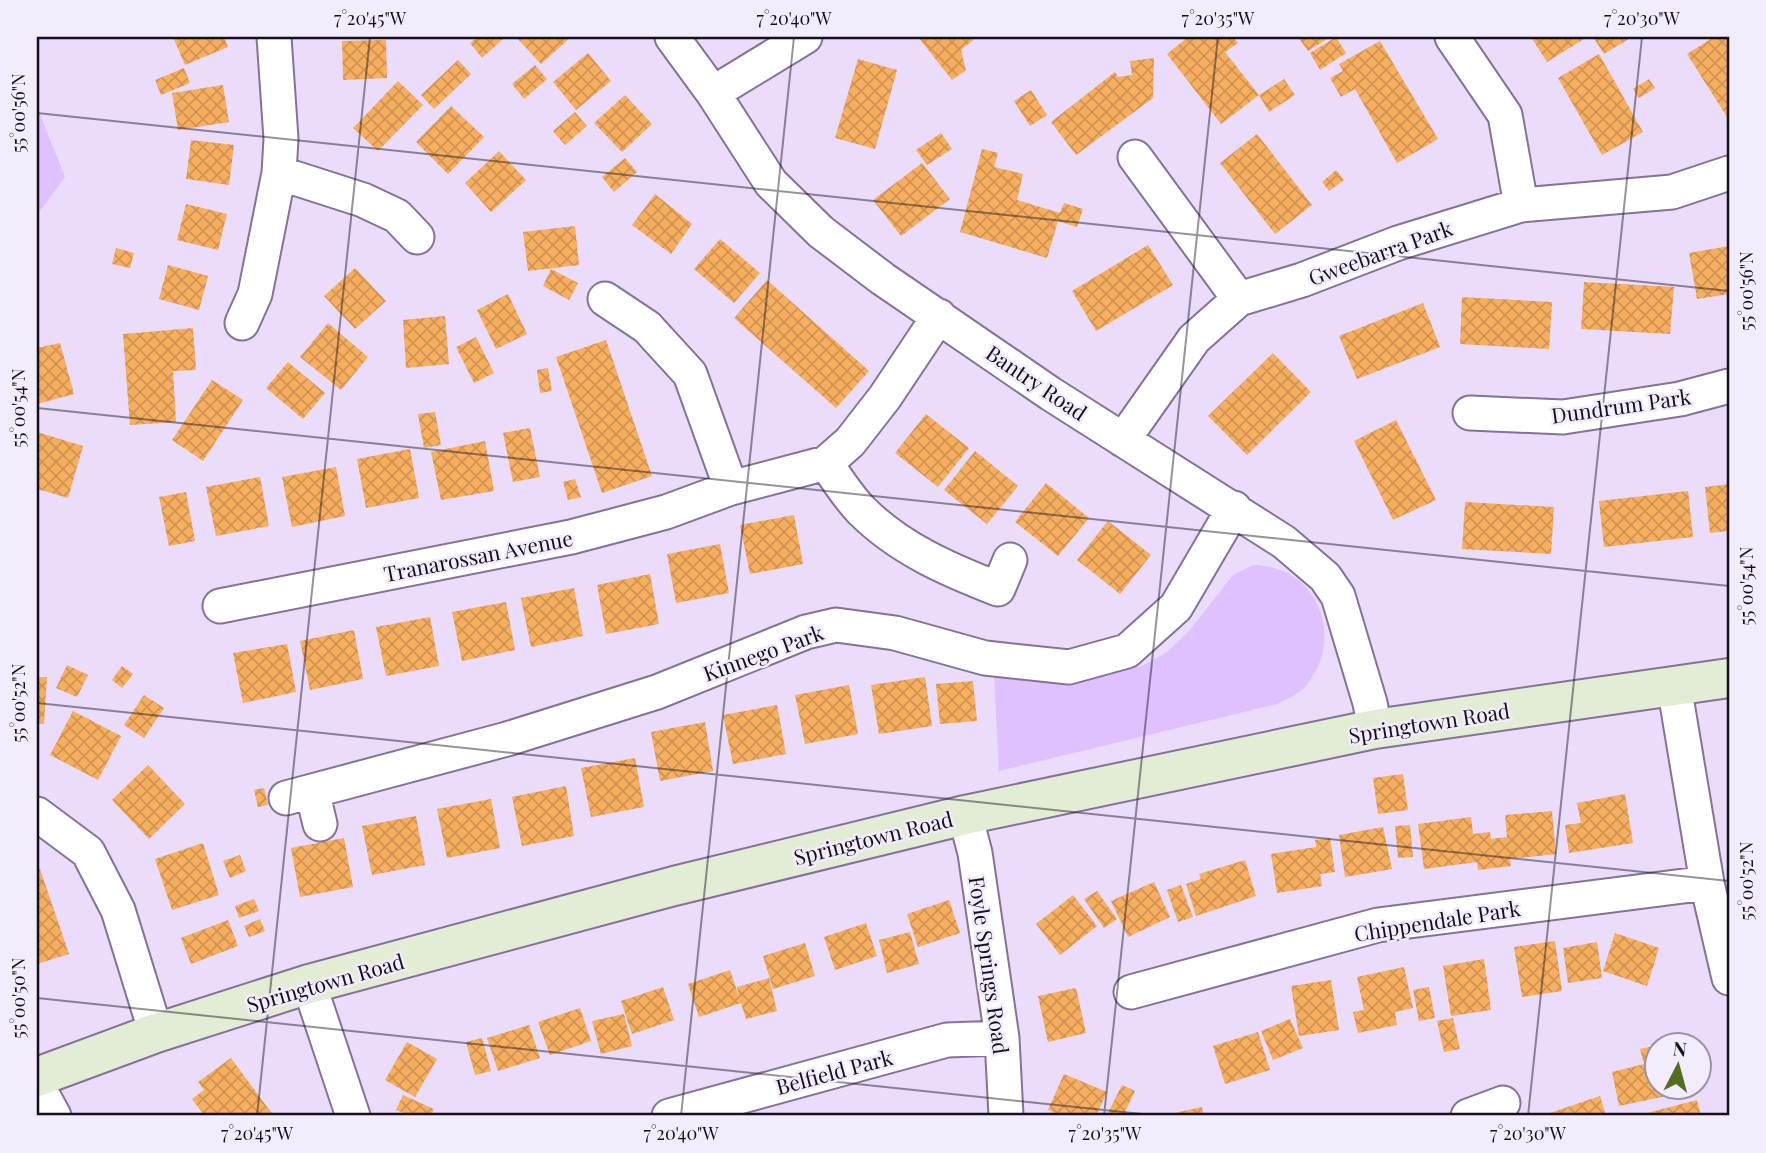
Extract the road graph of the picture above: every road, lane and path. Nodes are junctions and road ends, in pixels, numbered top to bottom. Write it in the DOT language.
graph roads {
  1 [pos="274,37"];
  2 [pos="672,37"];
  3 [pos="805,37"];
  4 [pos="1452,37"];
  5 [pos="713,93"];
  6 [pos="1135,157"];
  7 [pos="279,173"];
  8 [pos="1729,173"];
  9 [pos="1521,205"];
  10 [pos="417,237"];
  11 [pos="605,299"];
  12 [pos="1239,299"];
  13 [pos="939,316"];
  14 [pos="242,323"];
  15 [pos="1729,386"];
  16 [pos="1470,413"];
  17 [pos="1123,440"];
  18 [pos="826,463"];
  19 [pos="732,488"];
  20 [pos="1234,508"];
  21 [pos="1010,560"];
  22 [pos="220,606"];
  23 [pos="1729,678"];
  24 [pos="1674,685"];
  25 [pos="1375,729"];
  26 [pos="37,814"];
  27 [pos="965,815"];
  28 [pos="320,824"];
  29 [pos="1707,883"];
  30 [pos="1729,978"];
  31 [pos="309,984"];
  32 [pos="1131,992"];
  33 [pos="156,1033"];
  34 [pos="1002,1038"];
  35 [pos="37,1077"];
  36 [pos="37,1085"];
  37 [pos="1503,1103"];
  38 [pos="54,1116"];
  39 [pos="353,1116"];
  40 [pos="669,1116"];
  41 [pos="1006,1116"];
  42 [pos="1468,1116"];
  1 -- 7 [label="street"];
  2 -- 5 [label="street, Bantry Road"];
  3 -- 5 [label="street"];
  4 -- 9 [label="street"];
  5 -- 13 [label="street, Bantry Road"];
  6 -- 12 [label="street"];
  7 -- 10 [label="street"];
  7 -- 14 [label="street"];
  8 -- 9 [label="street, Gweebarra Park"];
  9 -- 12 [label="street, Gweebarra Park"];
  11 -- 19 [label="street"];
  12 -- 17 [label="street, Gweebarra Park"];
  13 -- 17 [label="street, Bantry Road"];
  13 -- 18 [label="street, Tranarossan Avenue"];
  15 -- 16 [label="street, Dundrum Park"];
  17 -- 20 [label="street, Bantry Road"];
  18 -- 19 [label="street, Tranarossan Avenue"];
  18 -- 21 [label="street"];
  19 -- 22 [label="street, Tranarossan Avenue"];
  20 -- 25 [label="street, Bantry Road"];
  20 -- 28 [label="street, Kinnego Park"];
  23 -- 24 [label="main road, Springtown Road"];
  24 -- 25 [label="main road, Springtown Road"];
  24 -- 29 [label="street"];
  25 -- 27 [label="main road, Springtown Road"];
  26 -- 33 [label="street"];
  27 -- 31 [label="main road, Springtown Road"];
  27 -- 34 [label="street, Foyle Springs Road"];
  29 -- 30 [label="street"];
  29 -- 32 [label="street, Chippendale Park"];
  31 -- 33 [label="main road, Springtown Road"];
  31 -- 39 [label="street"];
  33 -- 35 [label="main road, Springtown Road"];
  34 -- 40 [label="street, Belfield Park"];
  34 -- 41 [label="street, Foyle Springs Road"];
  36 -- 38 [label="street"];
  37 -- 42 [label="street"];
}
